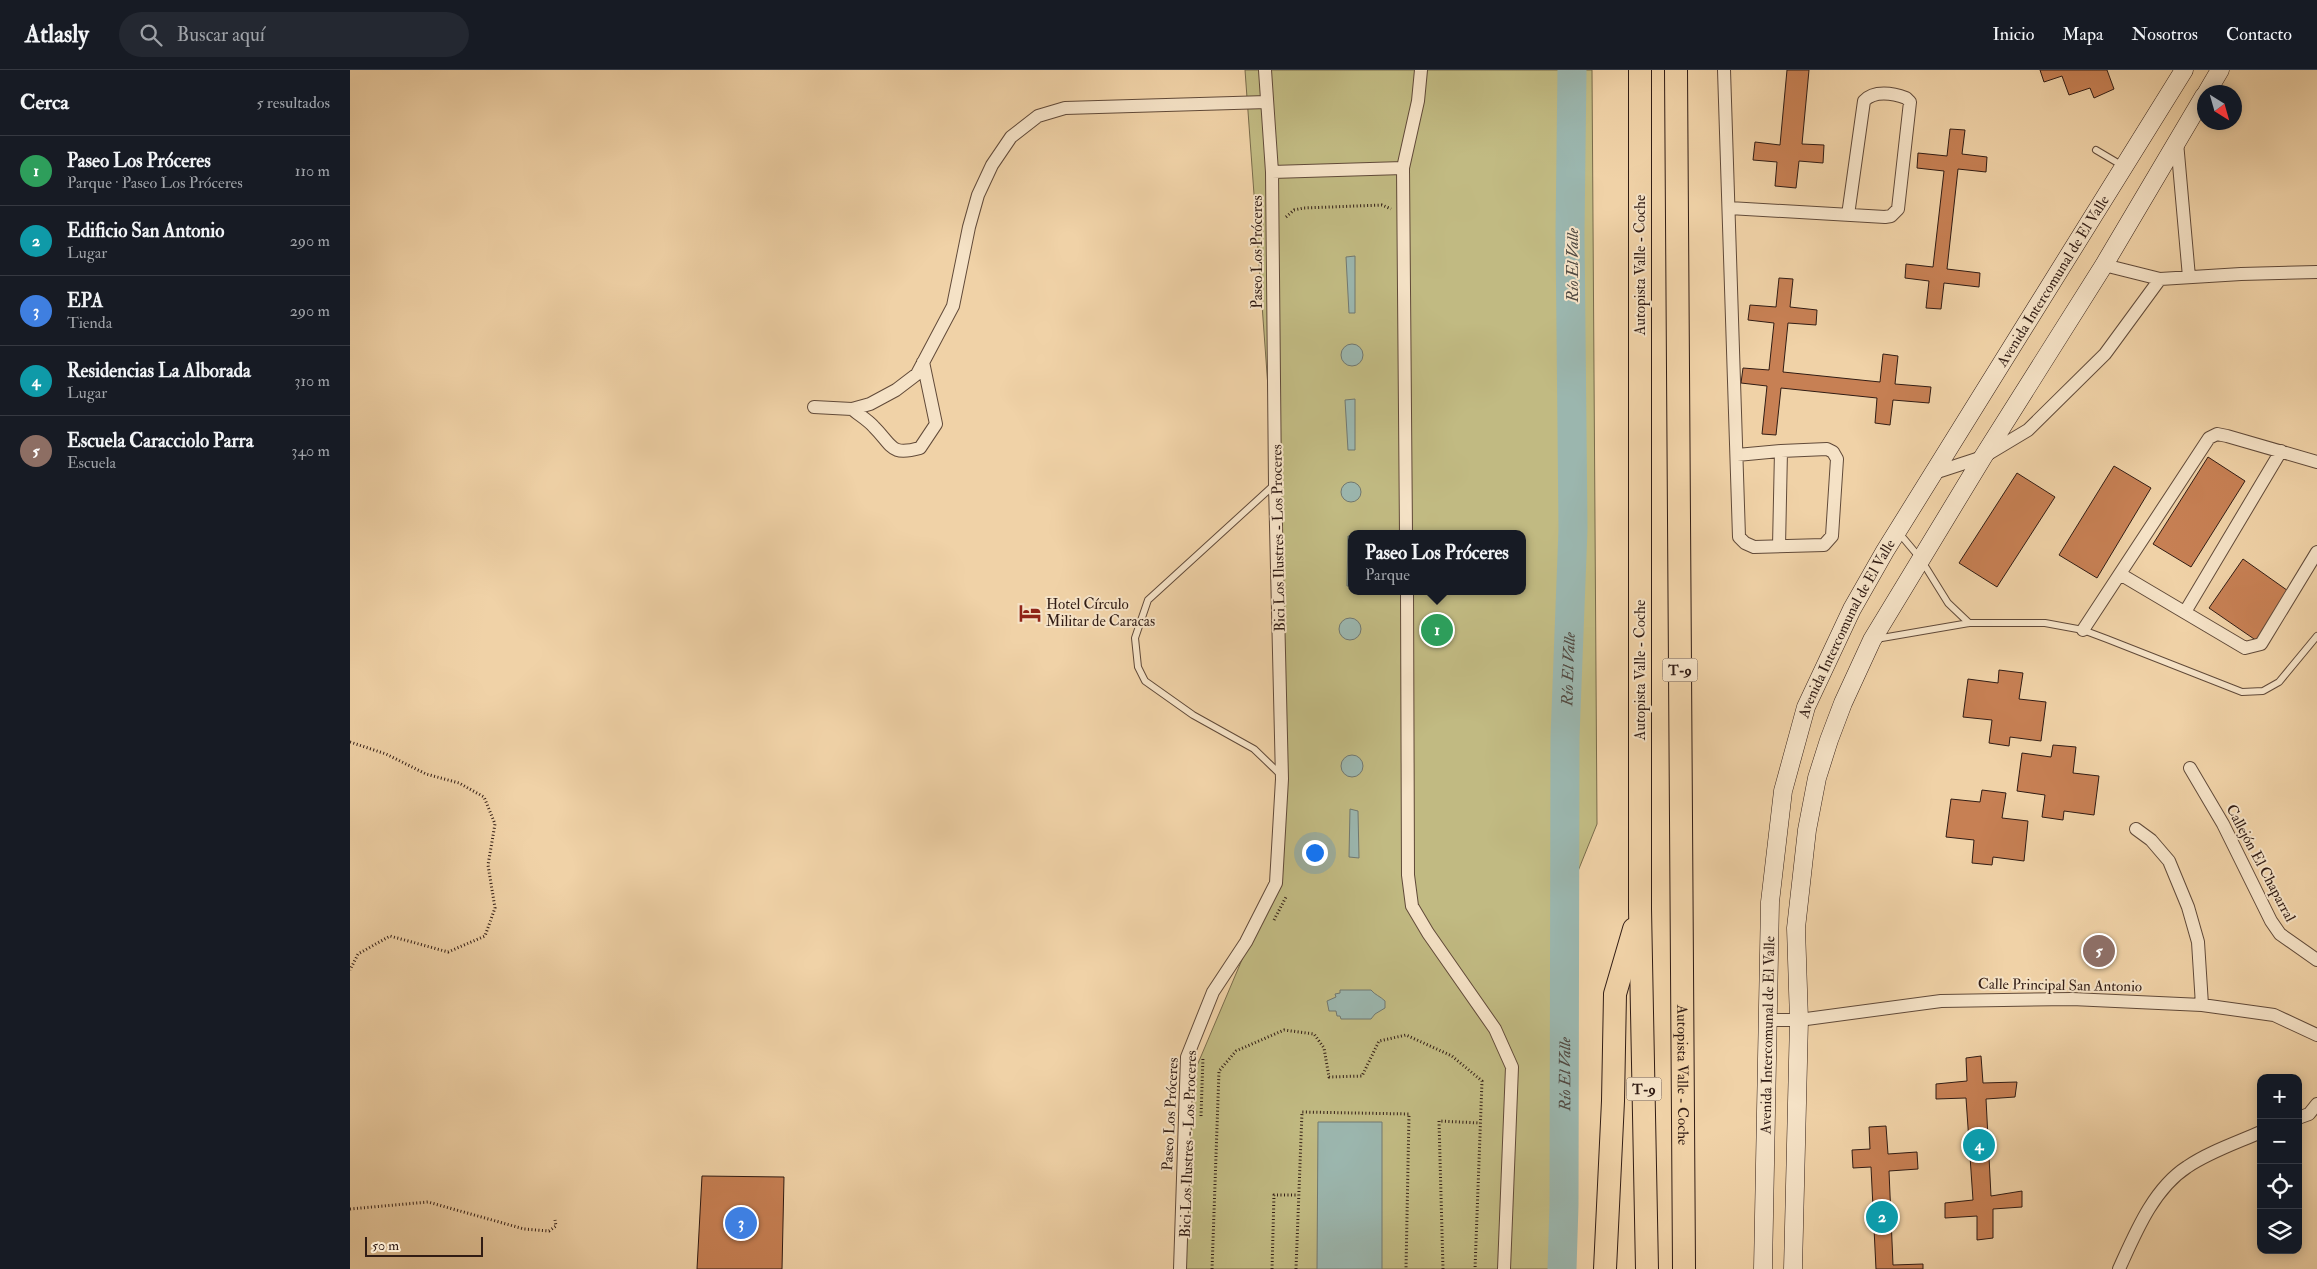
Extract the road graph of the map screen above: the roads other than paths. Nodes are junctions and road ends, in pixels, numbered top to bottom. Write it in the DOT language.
graph roads {
  1 [pos="1265,70"];
  2 [pos="1421,70"];
  3 [pos="1640,70"];
  4 [pos="1676,70"];
  5 [pos="1724,70"];
  6 [pos="2184,70"];
  7 [pos="2220,70"];
  8 [pos="2211,85"];
  9 [pos="1267,102"];
  10 [pos="2197,108"];
  11 [pos="2177,142"];
  12 [pos="2096,150"];
  13 [pos="2124,166"];
  14 [pos="1404,168"];
  15 [pos="1272,172"];
  16 [pos="1729,208"];
  17 [pos="1848,215"];
  18 [pos="2104,265"];
  19 [pos="2317,272"];
  20 [pos="2189,277"];
  21 [pos="2160,279"];
  22 [pos="923,362"];
  23 [pos="814,406"];
  24 [pos="852,409"];
  25 [pos="2281,450"];
  26 [pos="1781,451"];
  27 [pos="1737,454"];
  28 [pos="1982,457"];
  29 [pos="2317,462"];
  30 [pos="1934,473"];
  31 [pos="1275,484"];
  32 [pos="1406,530"];
  33 [pos="1897,531"];
  34 [pos="1779,546"];
  35 [pos="2317,552"];
  36 [pos="1920,558"];
  37 [pos="2120,574"];
  38 [pos="1407,595"];
  39 [pos="2185,612"];
  40 [pos="1969,622"];
  41 [pos="2083,630"];
  42 [pos="2317,636"];
  43 [pos="1872,640"];
  44 [pos="2190,768"];
  45 [pos="1282,776"];
  46 [pos="2136,829"];
  47 [pos="1640,909"];
  48 [pos="2317,960"];
  49 [pos="2202,1005"];
  50 [pos="1769,1020"];
  51 [pos="1799,1020"];
  52 [pos="2317,1035"];
  53 [pos="2317,1104"];
  54 [pos="2302,1117"];
  55 [pos="2257,1134"];
  56 [pos="1180,1269"];
  57 [pos="1504,1269"];
  58 [pos="1605,1269"];
  59 [pos="1648,1269"];
  60 [pos="1684,1269"];
  61 [pos="1763,1269"];
  62 [pos="1793,1269"];
  63 [pos="2119,1269"];
  1 -- 9 [label="street, Paseo Los Próceres"];
  2 -- 14 [label="street"];
  3 -- 47 [label="highway, Autopista Valle - Coche / T-9"];
  4 -- 60 [label="highway, Autopista Valle - Coche / T-9"];
  5 -- 16 [label="street"];
  6 -- 13 [label="main road, Avenida Intercomunal de El Valle"];
  7 -- 8 [label="main road"];
  9 -- 15 [label="street, Paseo Los Próceres"];
  9 -- 22 [label="street"];
  10 -- 11 [label="main road, Avenida Intercomunal de El Valle"];
  11 -- 18 [label="main road, Avenida Intercomunal de El Valle"];
  11 -- 20 [label="street"];
  12 -- 13 [label="lane"];
  13 -- 30 [label="main road, Avenida Intercomunal de El Valle"];
  14 -- 15 [label="street"];
  14 -- 32 [label="street"];
  15 -- 31 [label="street, Paseo Los Próceres"];
  16 -- 17 [label="street"];
  16 -- 27 [label="street"];
  17 -- 17 [label="street"];
  18 -- 21 [label="street"];
  18 -- 28 [label="main road, Avenida Intercomunal de El Valle"];
  19 -- 20 [label="street"];
  20 -- 21 [label="street"];
  21 -- 28 [label="street"];
  22 -- 24 [label="street"];
  22 -- 24 [label="street"];
  23 -- 24 [label="street"];
  25 -- 29 [label="street"];
  25 -- 37 [label="street"];
  25 -- 39 [label="street"];
  26 -- 27 [label="street"];
  26 -- 34 [label="street"];
  26 -- 34 [label="street"];
  27 -- 34 [label="street"];
  28 -- 30 [label="street"];
  28 -- 36 [label="main road, Avenida Intercomunal de El Valle"];
  30 -- 33 [label="main road, Avenida Intercomunal de El Valle"];
  31 -- 45 [label="street, Paseo Los Próceres"];
  31 -- 45 [label="lane"];
  33 -- 36 [label="lane"];
  33 -- 50 [label="main road, Avenida Intercomunal de El Valle"];
  35 -- 39 [label="street"];
  36 -- 40 [label="lane"];
  36 -- 43 [label="main road, Avenida Intercomunal de El Valle"];
  37 -- 39 [label="street"];
  37 -- 41 [label="street"];
  38 -- 57 [label="street"];
  40 -- 41 [label="lane"];
  40 -- 43 [label="lane"];
  41 -- 42 [label="lane"];
  43 -- 51 [label="main road, Avenida Intercomunal de El Valle"];
  44 -- 48 [label="street, Callejón El Chaparral"];
  45 -- 56 [label="street, Paseo Los Próceres"];
  46 -- 49 [label="street"];
  47 -- 58 [label="highway"];
  47 -- 59 [label="highway, Autopista Valle - Coche / T-9"];
  49 -- 51 [label="street, Calle Principal San Antonio"];
  49 -- 52 [label="street, Calle Principal San Antonio"];
  50 -- 51 [label="street, Calle Principal San Antonio"];
  50 -- 61 [label="main road, Avenida Intercomunal de El Valle"];
  51 -- 62 [label="main road, Avenida Intercomunal de El Valle"];
  53 -- 54 [label="street"];
  55 -- 63 [label="street"];
}
